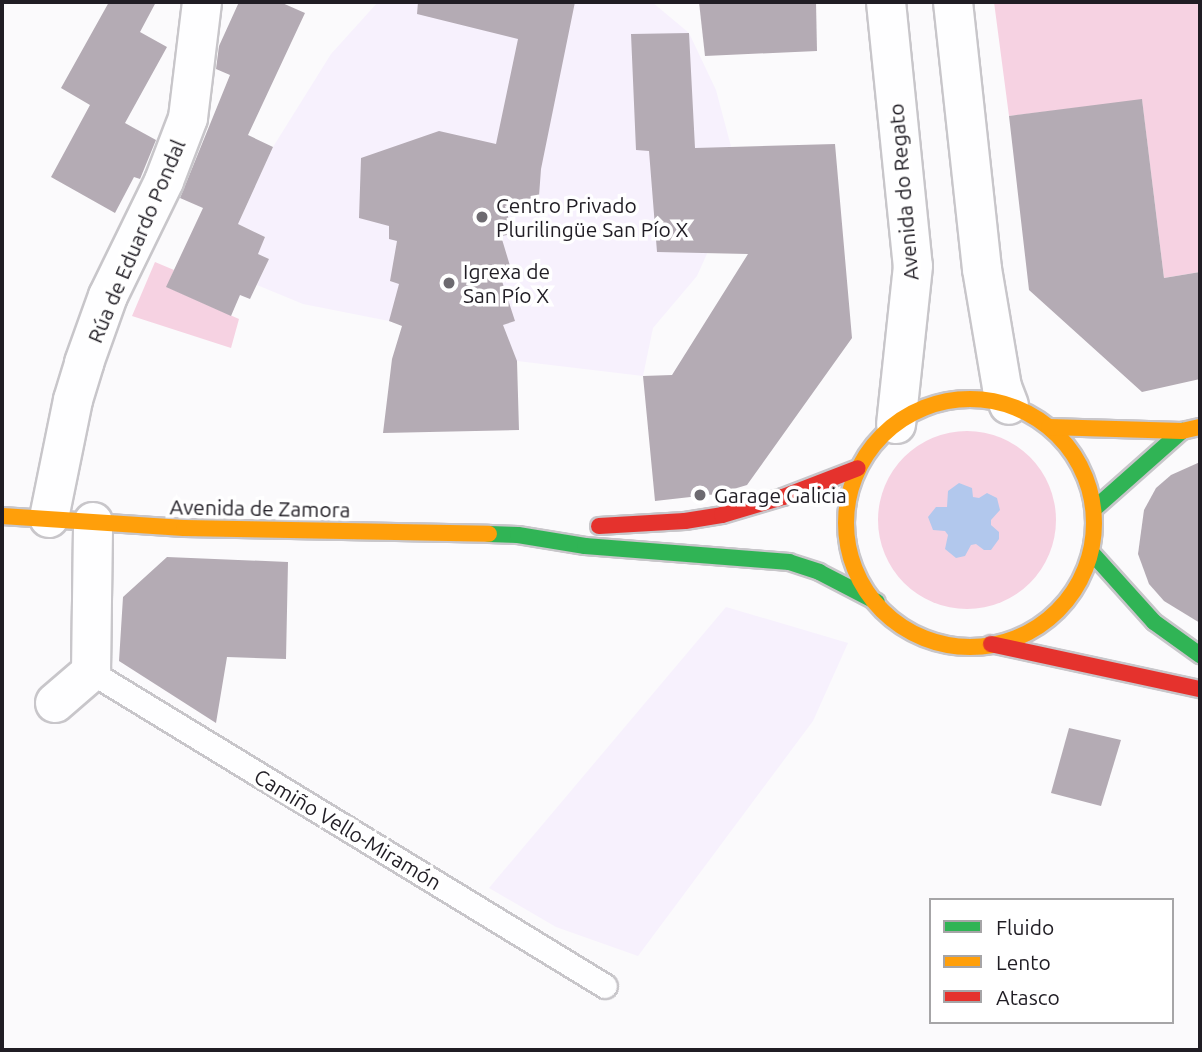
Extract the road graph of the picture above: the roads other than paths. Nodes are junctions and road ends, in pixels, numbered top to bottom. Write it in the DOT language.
graph roads {
  1 [pos="202,2"];
  2 [pos="886,2"];
  3 [pos="953,2"];
  4 [pos="1009,405"];
  5 [pos="896,424"];
  6 [pos="1049,426"];
  7 [pos="1200,427"];
  8 [pos="1182,431"];
  9 [pos="858,468"];
  10 [pos="1094,509"];
  11 [pos="2,516"];
  12 [pos="49,518"];
  13 [pos="93,522"];
  14 [pos="517,535"];
  15 [pos="1091,552"];
  16 [pos="877,602"];
  17 [pos="989,644"];
  18 [pos="1200,654"];
  19 [pos="91,672"];
  20 [pos="1200,689"];
  21 [pos="55,703"];
  22 [pos="605,986"];
  1 -- 12 [label="street, Rúa de Eduardo Pondal"];
  2 -- 5 [label="street, Avenida do Regato"];
  3 -- 4 [label="street"];
  4 -- 5 [label="street"];
  4 -- 6 [label="street"];
  5 -- 9 [label="street"];
  6 -- 8 [label="street"];
  6 -- 10 [label="street"];
  7 -- 8 [label="street"];
  8 -- 10 [label="street"];
  9 -- 14 [label="street, Avenida de Zamora"];
  9 -- 16 [label="street"];
  10 -- 15 [label="street"];
  11 -- 12 [label="street, Avenida de Zamora"];
  12 -- 13 [label="street, Avenida de Zamora"];
  13 -- 14 [label="street, Avenida de Zamora"];
  13 -- 19 [label="street"];
  14 -- 16 [label="street, Avenida de Zamora"];
  15 -- 17 [label="street"];
  15 -- 18 [label="street"];
  16 -- 17 [label="street"];
  17 -- 20 [label="street"];
  19 -- 21 [label="street"];
  19 -- 22 [label="lane, Camiño Vello-Miramón"];
}
